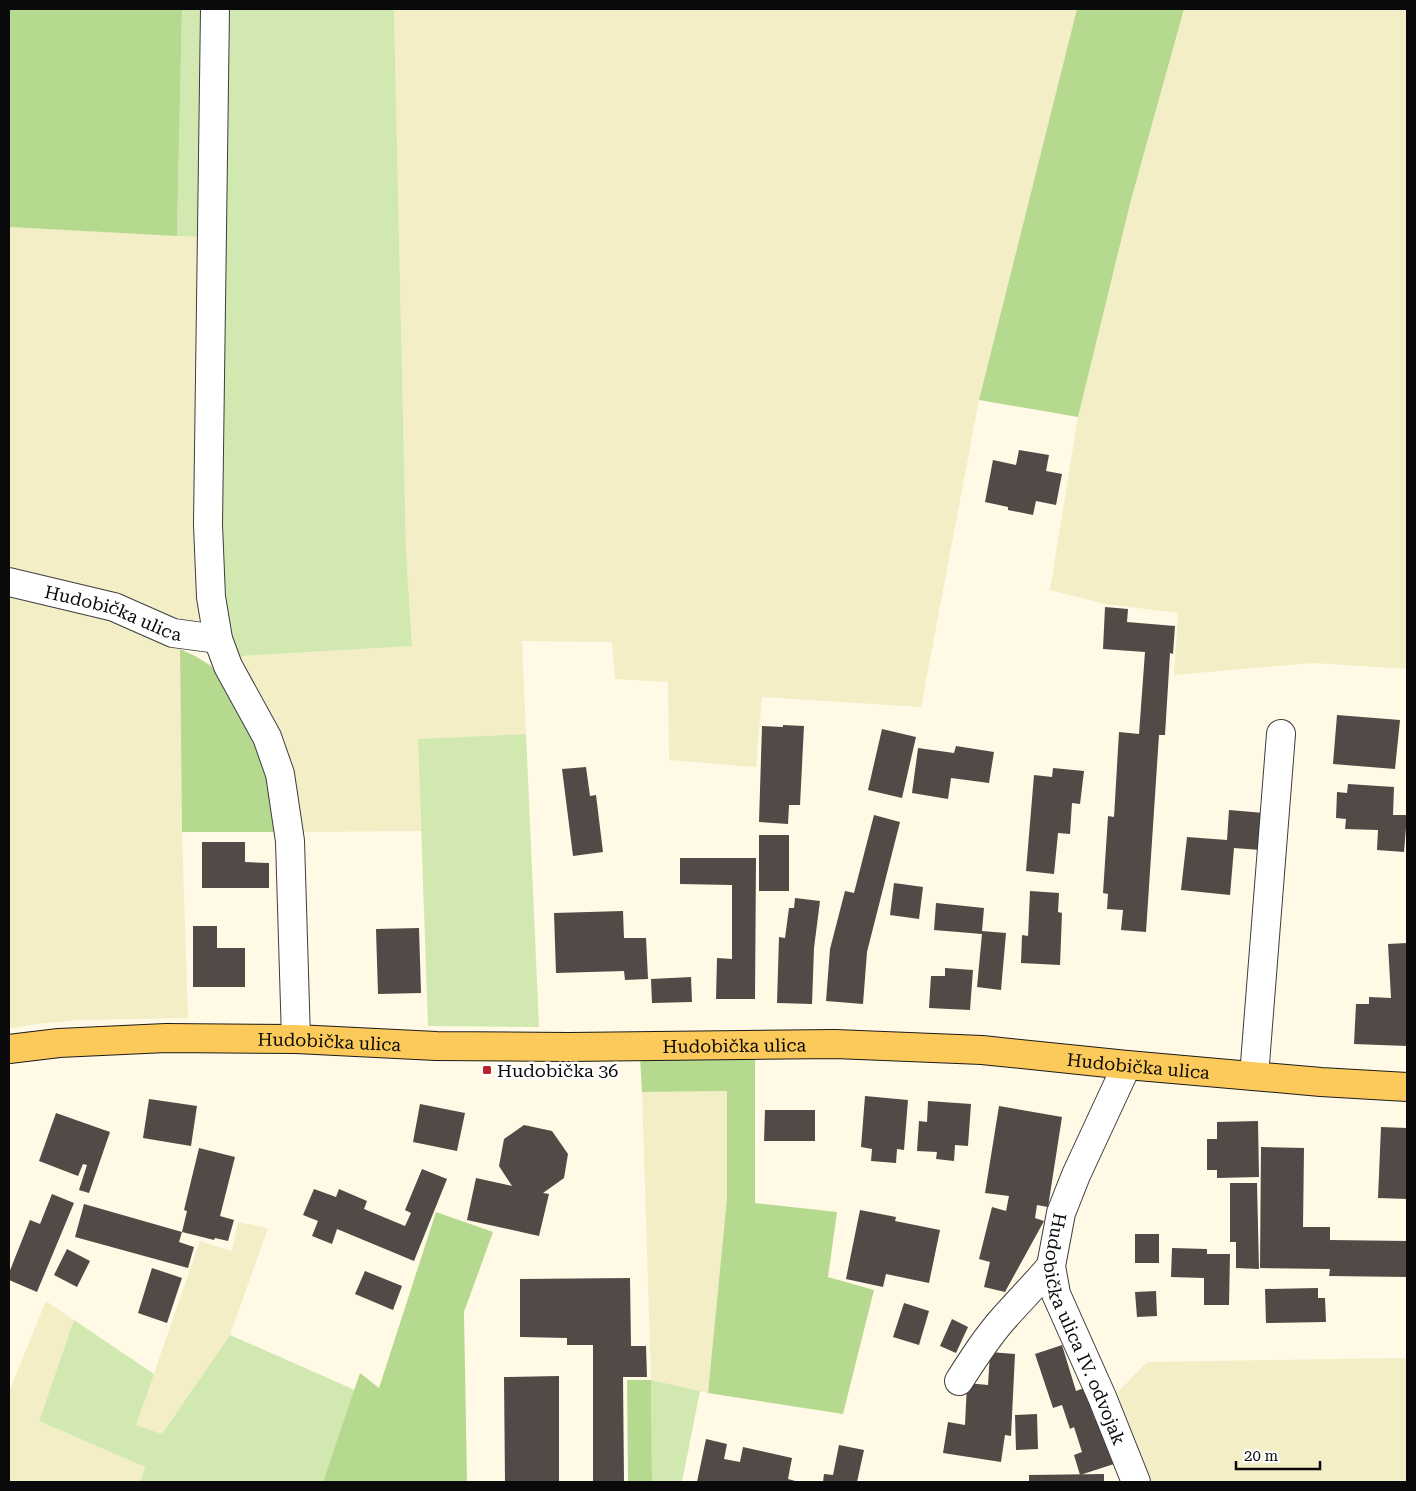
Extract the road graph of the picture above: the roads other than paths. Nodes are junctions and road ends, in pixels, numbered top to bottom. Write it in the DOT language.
graph roads {
  1 [pos="215,9"];
  2 [pos="9,582"];
  3 [pos="218,639"];
  4 [pos="1282,734"];
  5 [pos="296,1039"];
  6 [pos="9,1049"];
  7 [pos="1127,1066"];
  8 [pos="1254,1076"];
  9 [pos="1407,1087"];
  10 [pos="1051,1266"];
  11 [pos="959,1381"];
  12 [pos="1136,1482"];
  1 -- 3 [label="street"];
  2 -- 3 [label="street, Hudobička ulica"];
  3 -- 5 [label="street"];
  4 -- 8 [label="street"];
  5 -- 6 [label="main road, Hudobička ulica"];
  5 -- 7 [label="main road, Hudobička ulica"];
  7 -- 8 [label="main road, Hudobička ulica"];
  7 -- 10 [label="street, Hudobička ulica IV. odvojak"];
  8 -- 9 [label="main road, Hudobička ulica"];
  10 -- 11 [label="street"];
  10 -- 12 [label="street, Hudobička ulica IV. odvojak"];
}
